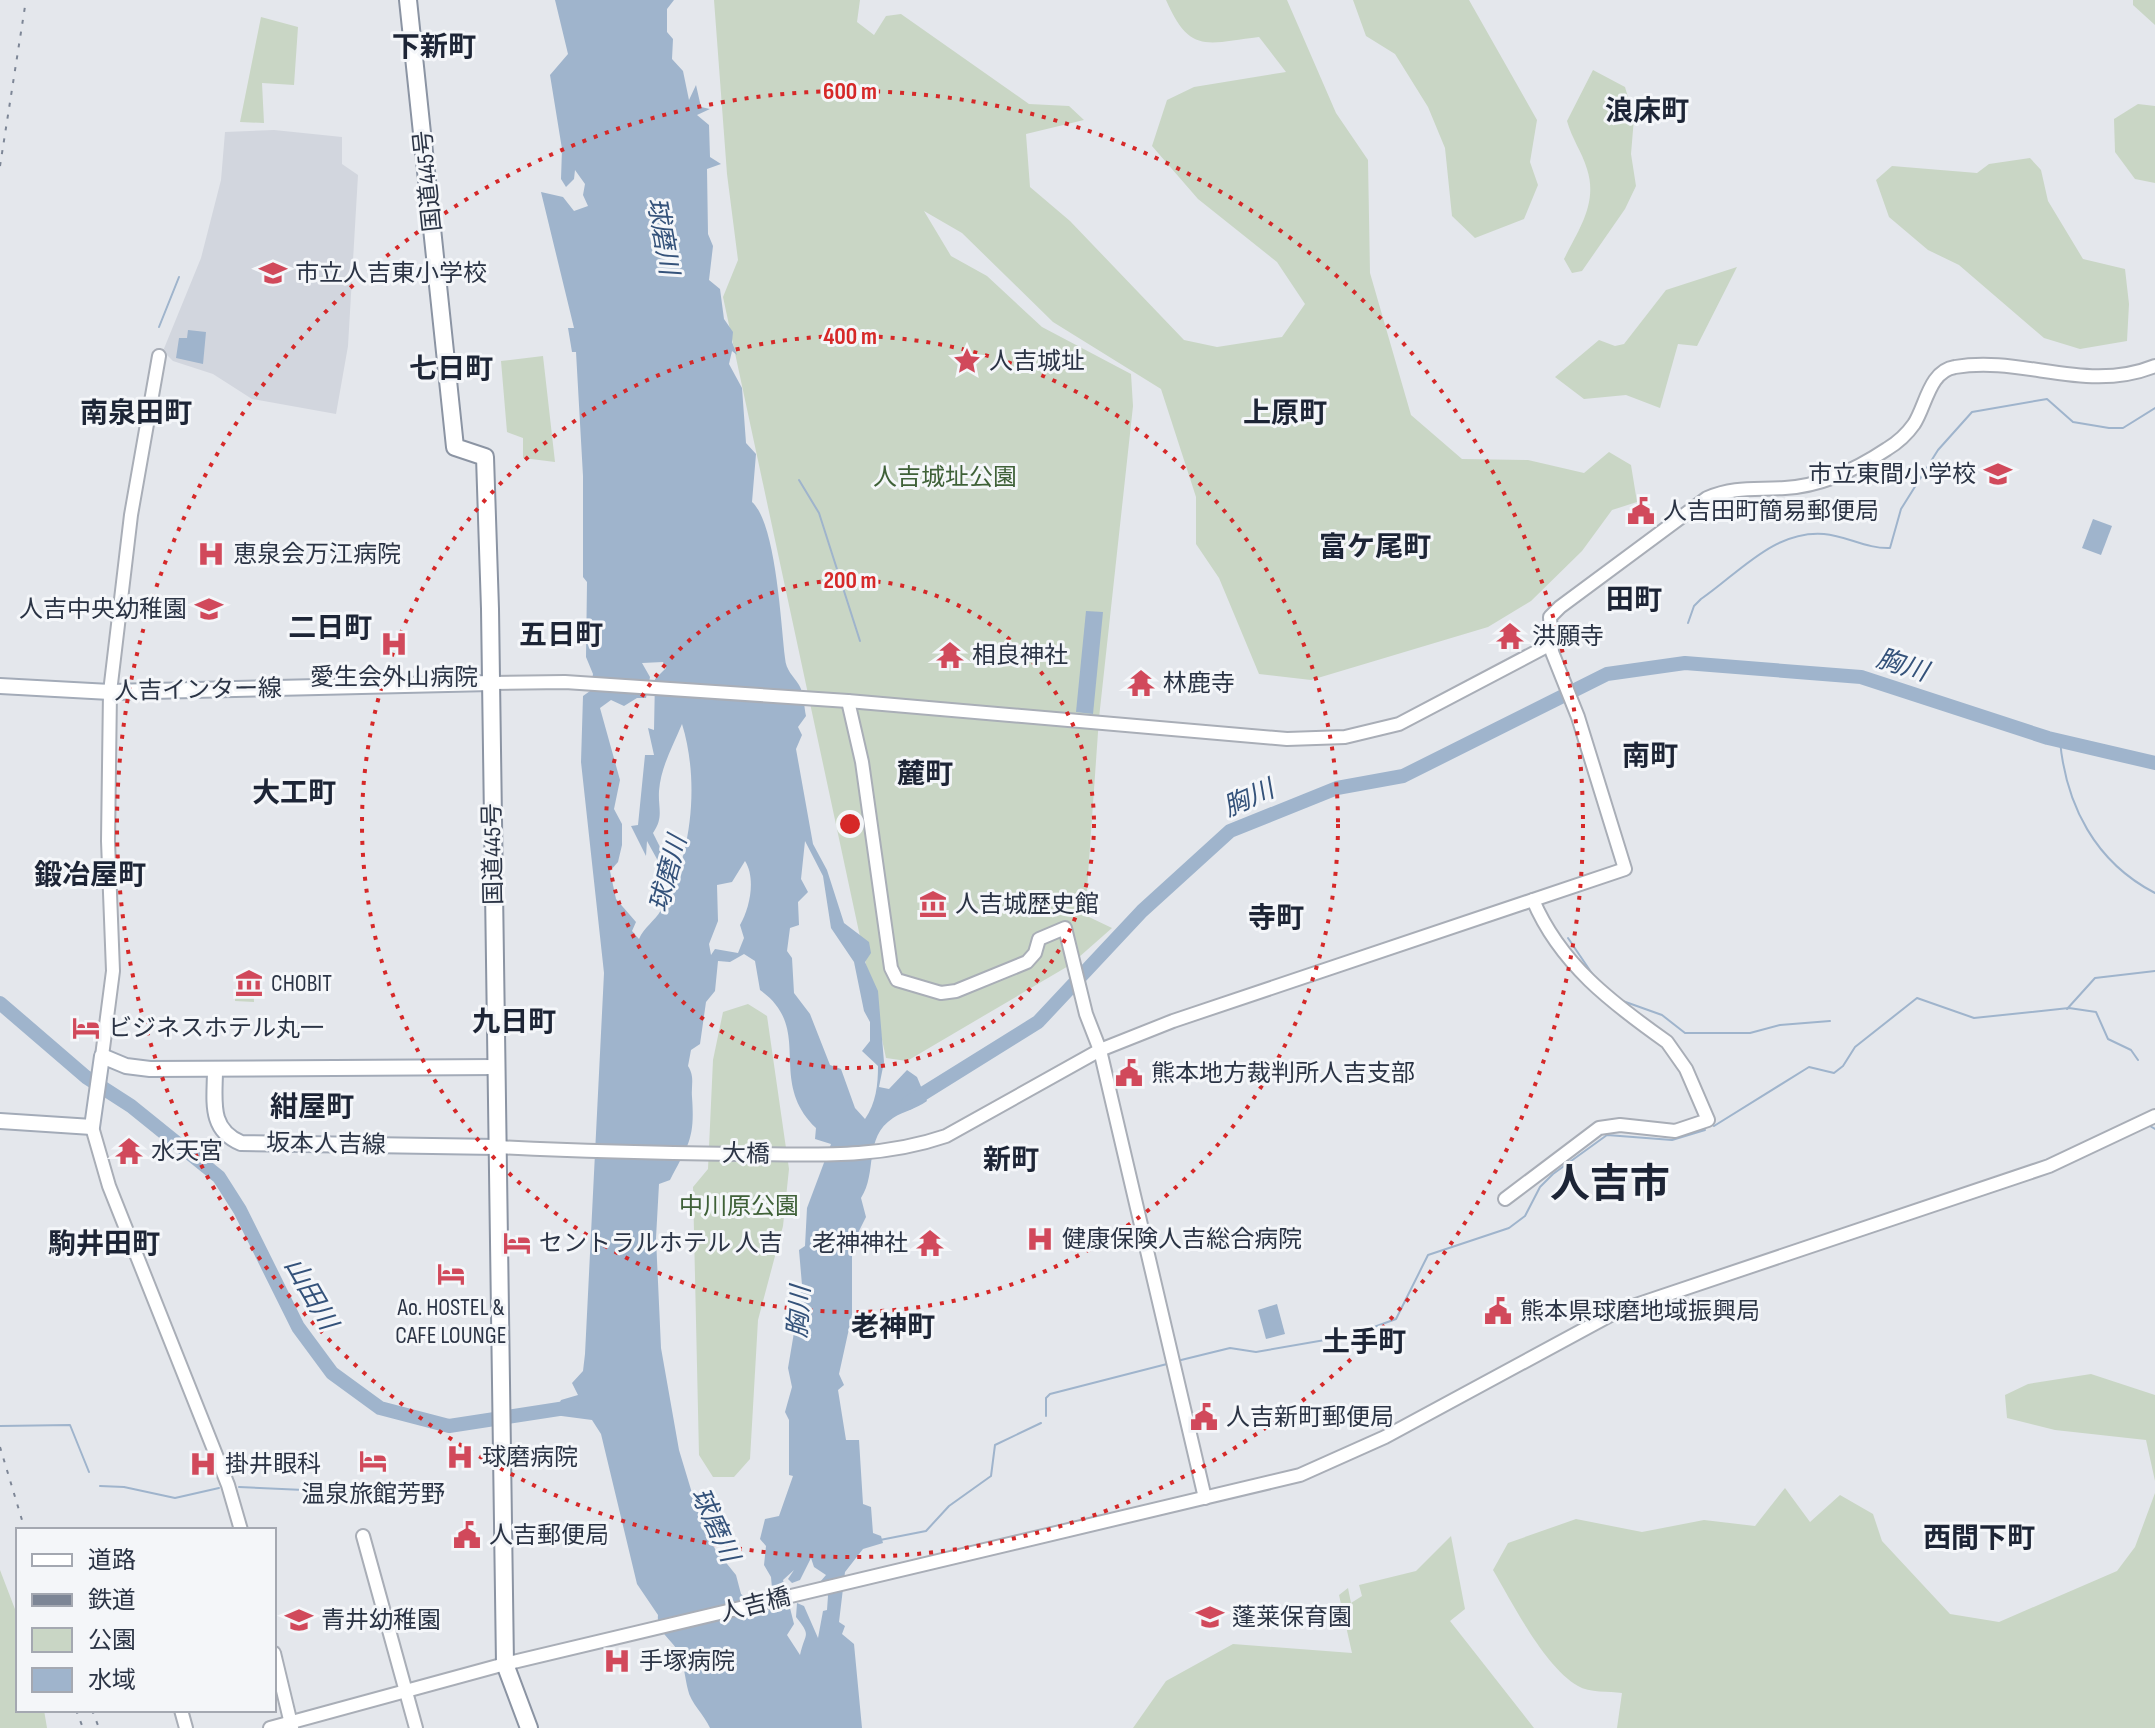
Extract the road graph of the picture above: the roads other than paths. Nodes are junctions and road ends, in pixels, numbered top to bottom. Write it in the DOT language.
graph roads {
  1 [pos="408,0"];
  2 [pos="159,356"];
  3 [pos="2155,366"];
  4 [pos="1552,648"];
  5 [pos="491,683"];
  6 [pos="0,686"];
  7 [pos="110,692"];
  8 [pos="848,701"];
  9 [pos="1533,900"];
  10 [pos="1100,1050"];
  11 [pos="101,1060"];
  12 [pos="496,1067"];
  13 [pos="215,1069"];
  14 [pos="2155,1116"];
  15 [pos="0,1121"];
  16 [pos="94,1123"];
  17 [pos="497,1147"];
  18 [pos="1505,1199"];
  19 [pos="1205,1498"];
  20 [pos="240,1528"];
  21 [pos="363,1536"];
  22 [pos="276,1661"];
  23 [pos="505,1664"];
  24 [pos="408,1692"];
  25 [pos="291,1725"];
  26 [pos="270,1728"];
  27 [pos="416,1728"];
  28 [pos="529,1728"];
  1 -- 5 [label="highway, 国道445号"];
  2 -- 7 [label="street"];
  3 -- 4 [label="street"];
  4 -- 8 [label="street"];
  4 -- 9 [label="street, 大橋"];
  5 -- 7 [label="main road, 人吉インター線"];
  5 -- 8 [label="street"];
  5 -- 12 [label="highway, 国道445号"];
  6 -- 7 [label="main road, 人吉インター線"];
  7 -- 11 [label="street"];
  8 -- 10 [label="street"];
  9 -- 10 [label="street, 大橋"];
  9 -- 18 [label="street"];
  10 -- 17 [label="street, 大橋"];
  10 -- 19 [label="street"];
  11 -- 13 [label="main road"];
  11 -- 16 [label="main road"];
  12 -- 13 [label="main road"];
  12 -- 17 [label="highway, 国道445号"];
  13 -- 17 [label="main road, 坂本人吉線"];
  14 -- 19 [label="street, 人吉橋"];
  15 -- 16 [label="main road"];
  16 -- 20 [label="street"];
  17 -- 23 [label="highway, 国道445号"];
  19 -- 23 [label="street, 人吉橋"];
  21 -- 24 [label="street"];
  22 -- 25 [label="street"];
  23 -- 24 [label="street, 人吉橋"];
  23 -- 28 [label="highway, 国道445号"];
  24 -- 25 [label="street, 人吉橋"];
  24 -- 27 [label="street"];
  25 -- 26 [label="street, 人吉橋"];
}
